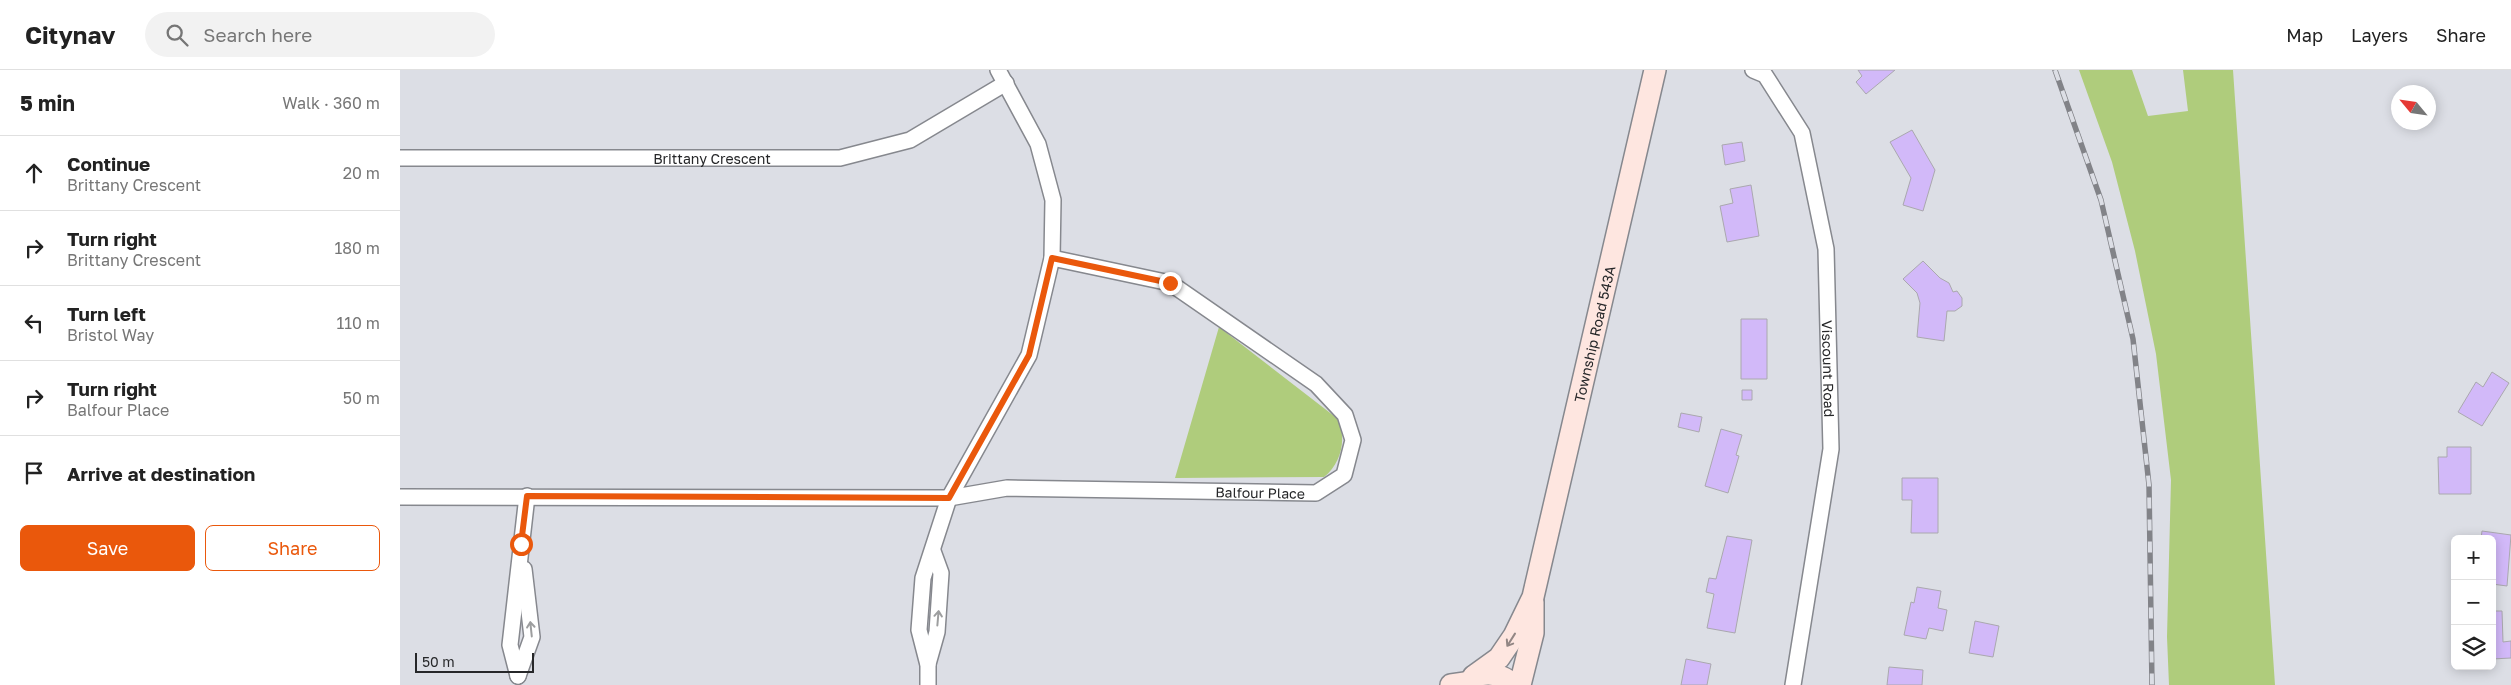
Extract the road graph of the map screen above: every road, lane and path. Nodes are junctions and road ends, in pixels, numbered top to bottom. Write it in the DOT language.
graph roads {
  1 [pos="1655,70"];
  2 [pos="1753,70"];
  3 [pos="1002,76"];
  4 [pos="400,158"];
  5 [pos="1052,258"];
  6 [pos="527,496"];
  7 [pos="400,497"];
  8 [pos="949,498"];
  9 [pos="521,544"];
  10 [pos="1533,597"];
  11 [pos="518,680"];
  12 [pos="1463,682"];
  13 [pos="928,685"];
  14 [pos="1514,685"];
  15 [pos="1520,685"];
  16 [pos="1793,685"];
  1 -- 10 [label="main road, Township Road 543A"];
  2 -- 16 [label="street, Viscount Road"];
  3 -- 4 [label="street, Brittany Crescent"];
  3 -- 5 [label="street"];
  5 -- 8 [label="street"];
  5 -- 8 [label="street, Balfour Place"];
  6 -- 7 [label="street"];
  6 -- 8 [label="street"];
  6 -- 9 [label="street"];
  8 -- 13 [label="street"];
  9 -- 11 [label="street"];
  11 -- 9 [label="street, one-way"];
  10 -- 12 [label="main road, Township Road 543A, one-way"];
  10 -- 15 [label="main road, Township Road 543A"];
  12 -- 14 [label="main road"];
}
